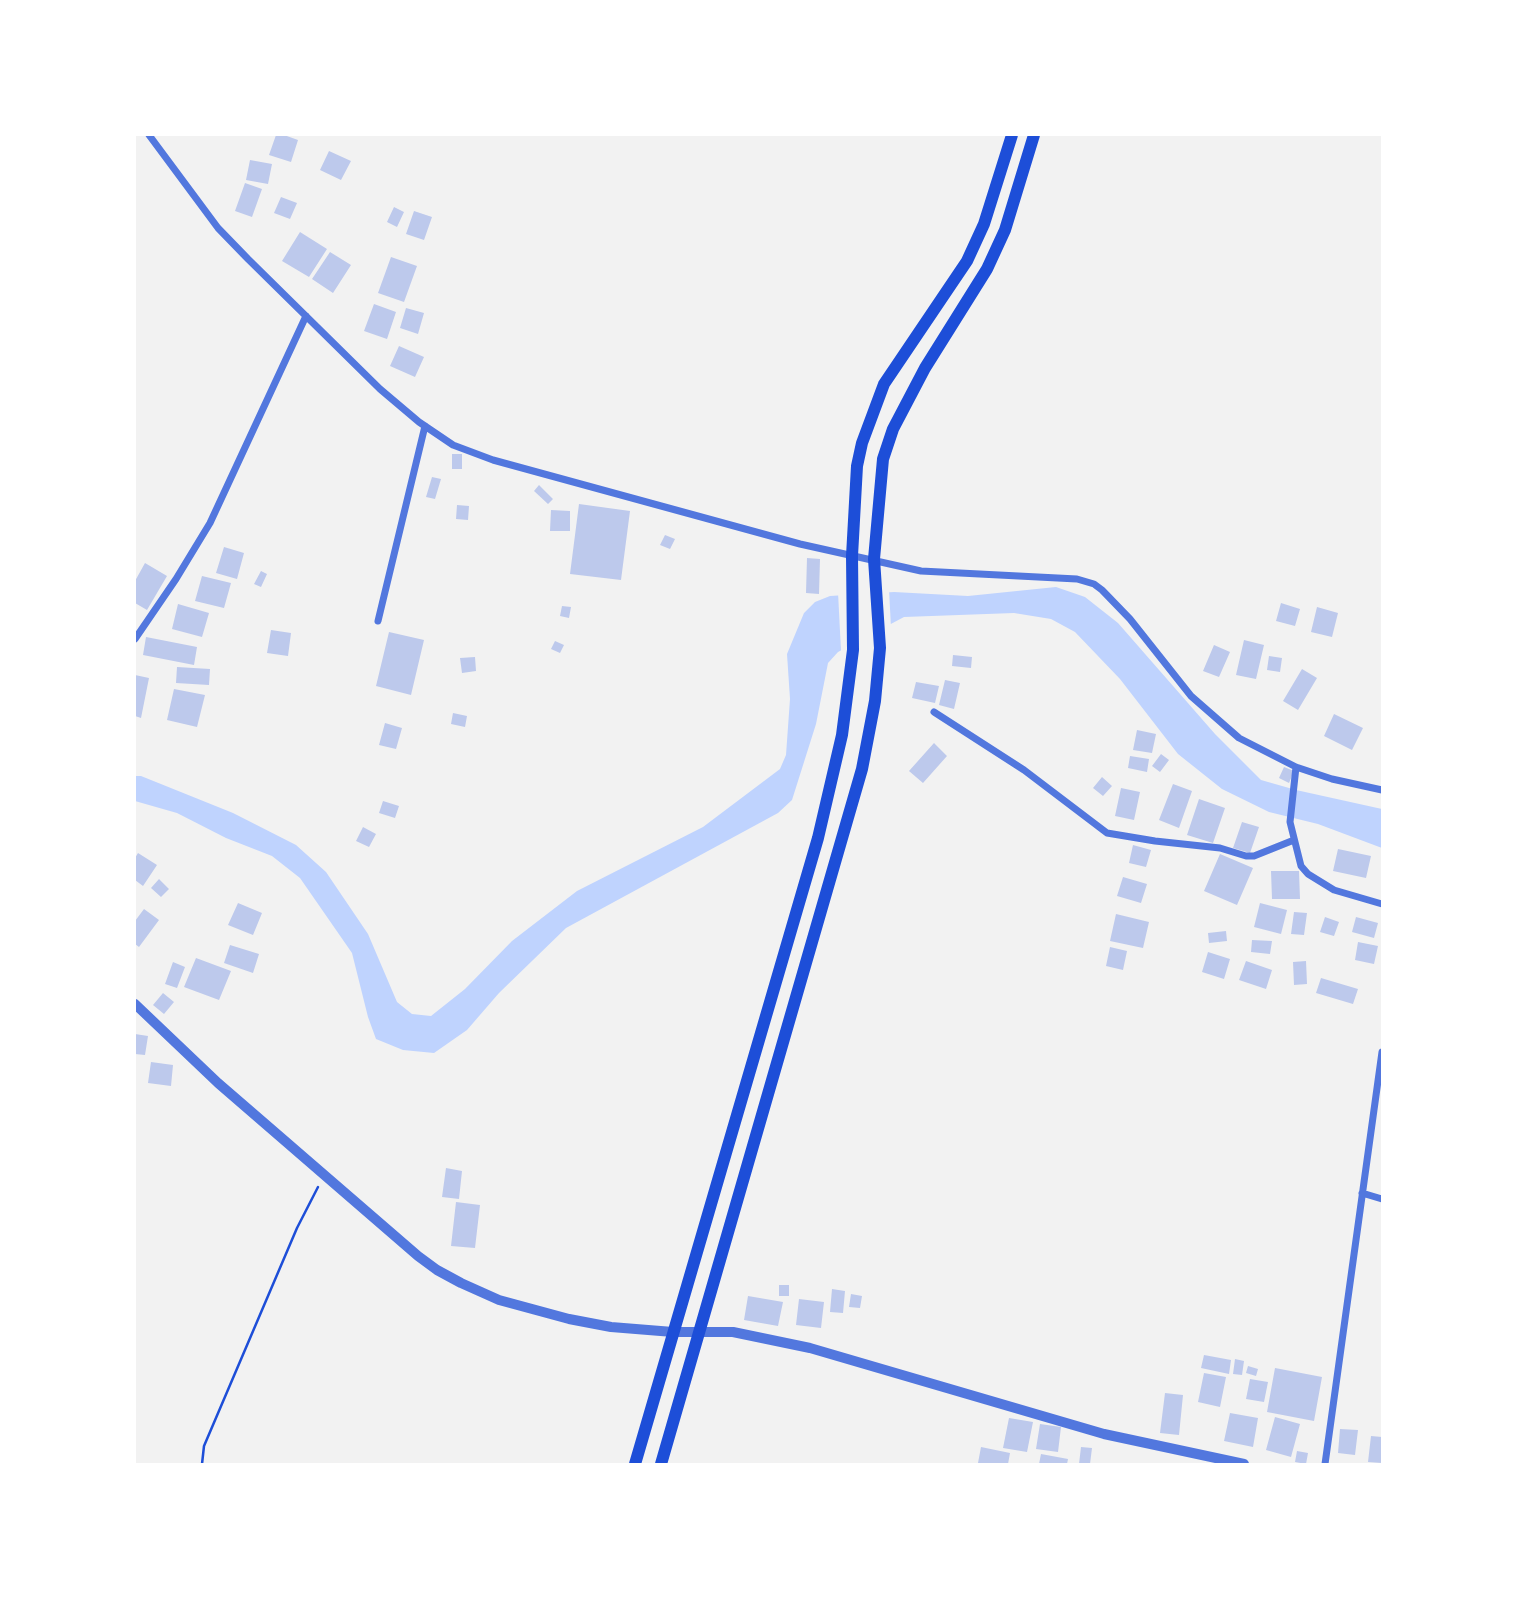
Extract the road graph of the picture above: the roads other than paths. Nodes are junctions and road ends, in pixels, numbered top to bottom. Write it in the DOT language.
graph roads {
  1 [pos="149,135"];
  2 [pos="1012,135"];
  3 [pos="1034,135"];
  4 [pos="306,316"];
  5 [pos="425,426"];
  6 [pos="852,556"];
  7 [pos="874,559"];
  8 [pos="378,621"];
  9 [pos="135,639"];
  10 [pos="934,712"];
  11 [pos="1296,767"];
  12 [pos="1382,790"];
  13 [pos="1294,840"];
  14 [pos="1382,904"];
  15 [pos="135,1004"];
  16 [pos="1382,1052"];
  17 [pos="1363,1193"];
  18 [pos="1382,1199"];
  19 [pos="673,1332"];
  20 [pos="699,1332"];
  21 [pos="635,1464"];
  22 [pos="661,1464"];
  23 [pos="1244,1464"];
  24 [pos="1325,1464"];
  1 -- 4 [label="street"];
  2 -- 6 [label="highway"];
  3 -- 7 [label="highway"];
  4 -- 5 [label="street"];
  4 -- 9 [label="street"];
  5 -- 6 [label="street"];
  5 -- 8 [label="street"];
  6 -- 7 [label="street"];
  6 -- 19 [label="highway"];
  7 -- 11 [label="street"];
  7 -- 20 [label="highway"];
  10 -- 13 [label="street"];
  11 -- 12 [label="street"];
  11 -- 13 [label="street"];
  13 -- 14 [label="street"];
  15 -- 19 [label="street"];
  16 -- 17 [label="street"];
  17 -- 18 [label="street"];
  17 -- 24 [label="street"];
  19 -- 20 [label="street"];
  19 -- 21 [label="highway"];
  20 -- 22 [label="highway"];
  20 -- 23 [label="street"];
}
